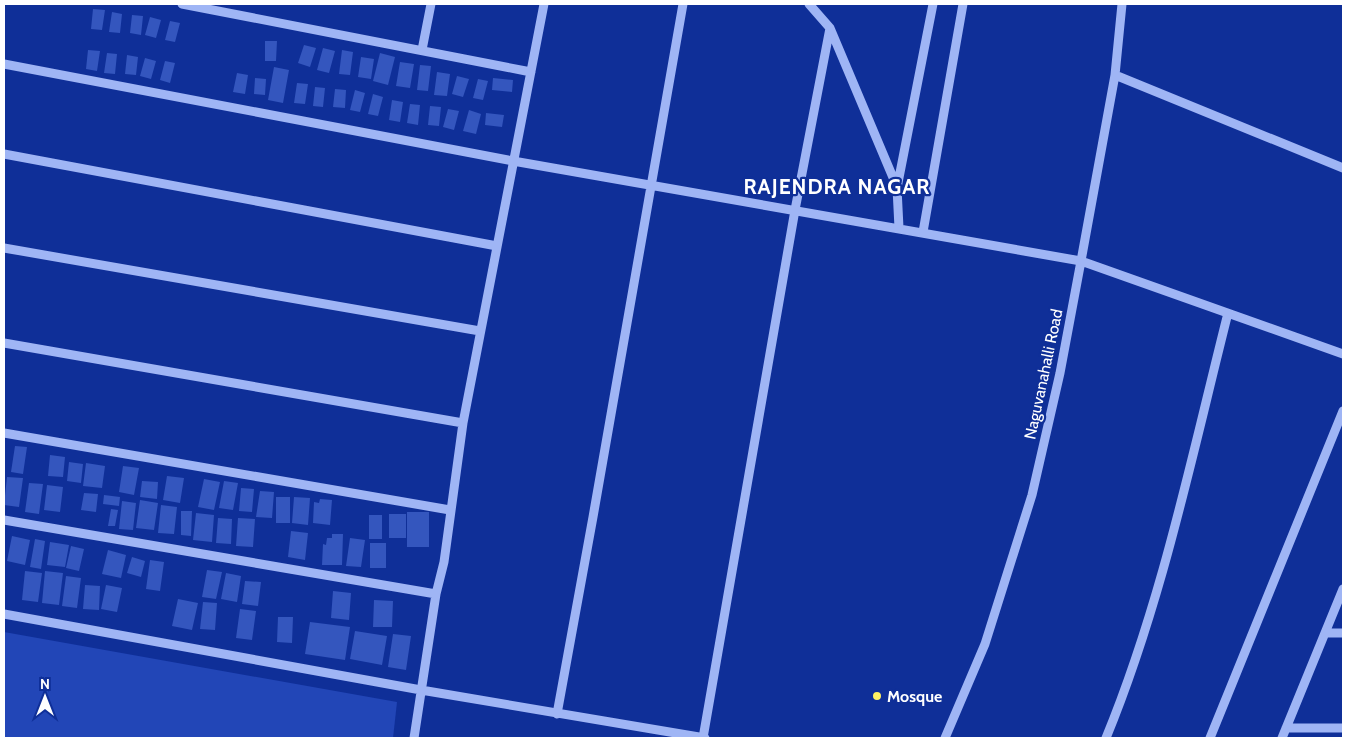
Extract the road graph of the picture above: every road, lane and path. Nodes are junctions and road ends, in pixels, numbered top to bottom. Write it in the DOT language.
graph roads {
  1 [pos="182,4"];
  2 [pos="431,4"];
  3 [pos="544,4"];
  4 [pos="683,4"];
  5 [pos="809,4"];
  6 [pos="933,4"];
  7 [pos="963,4"];
  8 [pos="1122,4"];
  9 [pos="200,5"];
  10 [pos="830,28"];
  11 [pos="422,50"];
  12 [pos="4,64"];
  13 [pos="531,72"];
  14 [pos="1115,75"];
  15 [pos="4,154"];
  16 [pos="513,160"];
  17 [pos="1343,168"];
  18 [pos="651,184"];
  19 [pos="897,188"];
  20 [pos="795,210"];
  21 [pos="899,228"];
  22 [pos="923,232"];
  23 [pos="496,246"];
  24 [pos="4,248"];
  25 [pos="1081,261"];
  26 [pos="1228,313"];
  27 [pos="480,331"];
  28 [pos="4,343"];
  29 [pos="1343,354"];
  30 [pos="1343,411"];
  31 [pos="463,423"];
  32 [pos="4,433"];
  33 [pos="450,510"];
  34 [pos="4,520"];
  35 [pos="1343,589"];
  36 [pos="436,594"];
  37 [pos="4,614"];
  38 [pos="1326,632"];
  39 [pos="1343,633"];
  40 [pos="421,690"];
  41 [pos="557,714"];
  42 [pos="1286,728"];
  43 [pos="1343,728"];
  44 [pos="414,738"];
  45 [pos="704,738"];
  46 [pos="945,738"];
  47 [pos="1106,738"];
  48 [pos="1210,738"];
  49 [pos="1282,738"];
  1 -- 9 [label="street"];
  2 -- 11 [label="street"];
  3 -- 13 [label="street"];
  4 -- 18 [label="street"];
  5 -- 10 [label="street"];
  6 -- 19 [label="street"];
  7 -- 22 [label="street"];
  8 -- 14 [label="street, Naguvanahalli Road"];
  9 -- 11 [label="street"];
  10 -- 19 [label="street"];
  10 -- 20 [label="street"];
  11 -- 13 [label="street"];
  12 -- 16 [label="street"];
  13 -- 16 [label="street"];
  14 -- 17 [label="street"];
  14 -- 25 [label="street, Naguvanahalli Road"];
  15 -- 23 [label="street"];
  16 -- 18 [label="street"];
  16 -- 23 [label="street"];
  18 -- 20 [label="street"];
  18 -- 41 [label="street"];
  19 -- 21 [label="street"];
  20 -- 21 [label="street"];
  20 -- 45 [label="street"];
  21 -- 22 [label="street"];
  22 -- 25 [label="street"];
  23 -- 27 [label="street"];
  24 -- 27 [label="street"];
  25 -- 26 [label="street"];
  25 -- 46 [label="street, Naguvanahalli Road"];
  26 -- 29 [label="street"];
  26 -- 47 [label="street"];
  27 -- 31 [label="street"];
  28 -- 31 [label="street"];
  30 -- 48 [label="street"];
  31 -- 33 [label="street"];
  32 -- 33 [label="street"];
  33 -- 36 [label="street"];
  34 -- 36 [label="street"];
  35 -- 38 [label="street"];
  36 -- 40 [label="street"];
  37 -- 40 [label="street"];
  38 -- 39 [label="street"];
  38 -- 42 [label="street"];
  40 -- 41 [label="street"];
  40 -- 44 [label="street"];
  41 -- 45 [label="street"];
  42 -- 43 [label="street"];
  42 -- 49 [label="street"];
}
